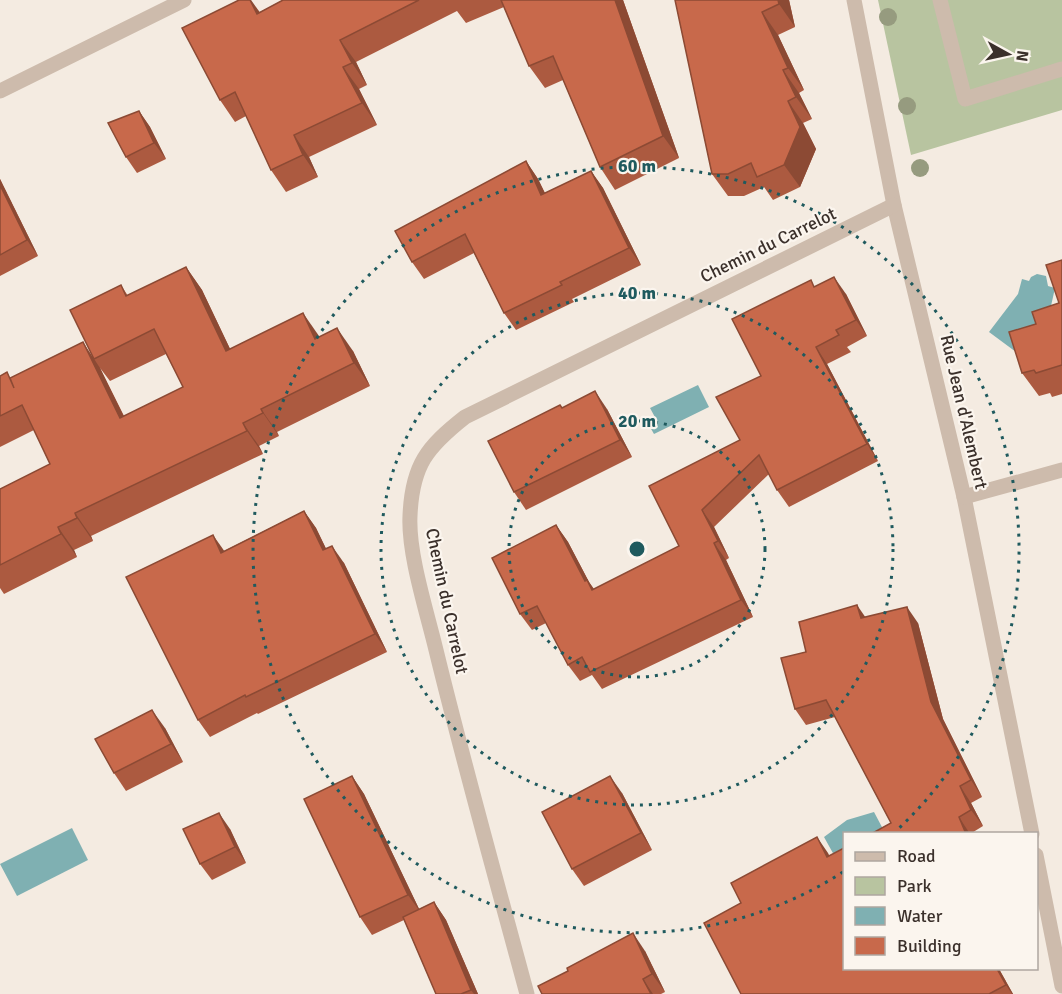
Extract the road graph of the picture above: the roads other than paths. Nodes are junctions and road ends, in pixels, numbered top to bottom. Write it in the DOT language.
graph roads {
  1 [pos="184,0"];
  2 [pos="854,0"];
  3 [pos="940,0"];
  4 [pos="1062,69"];
  5 [pos="0,91"];
  6 [pos="894,205"];
  7 [pos="1062,470"];
  8 [pos="964,497"];
  9 [pos="1032,832"];
  10 [pos="1038,865"];
  11 [pos="1062,986"];
  12 [pos="526,994"];
  1 -- 5 [label="street"];
  2 -- 6 [label="street, Rue Jean d'Alembert"];
  3 -- 4 [label="street"];
  6 -- 8 [label="street, Rue Jean d'Alembert"];
  6 -- 12 [label="street, Chemin du Carrelot"];
  7 -- 8 [label="street"];
  8 -- 9 [label="street, Rue Jean d'Alembert"];
  10 -- 11 [label="street"];
}
